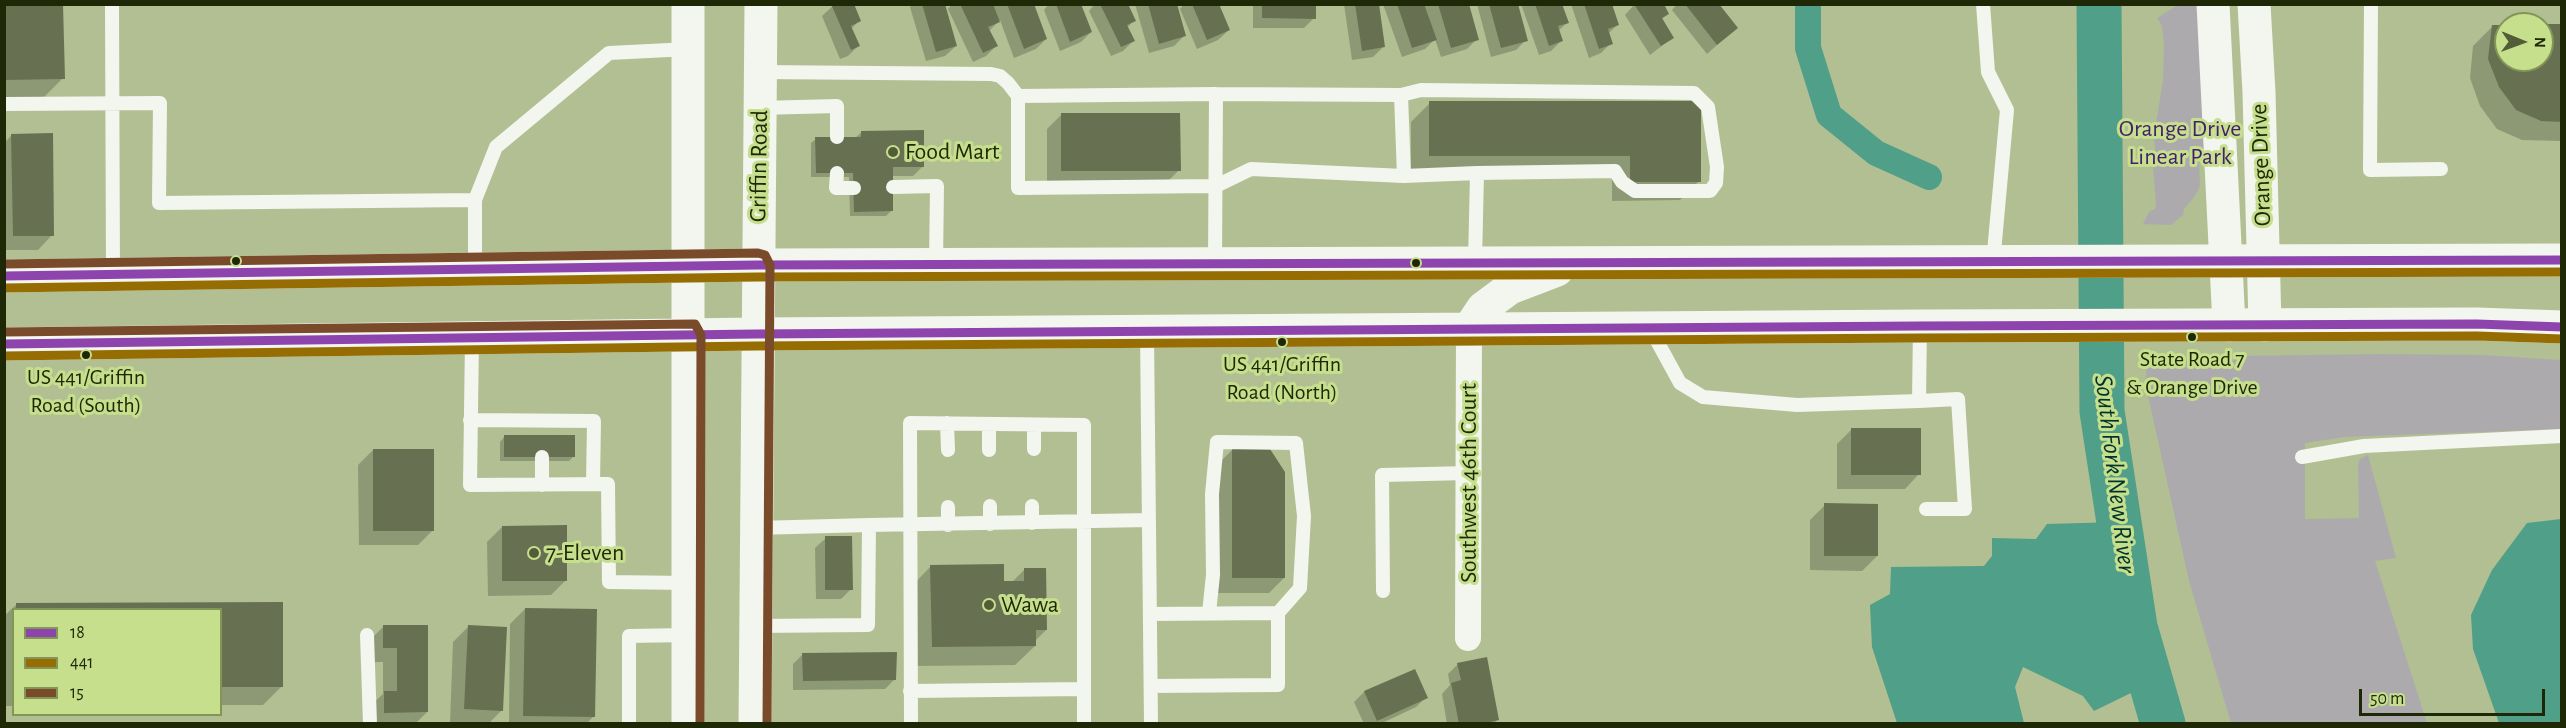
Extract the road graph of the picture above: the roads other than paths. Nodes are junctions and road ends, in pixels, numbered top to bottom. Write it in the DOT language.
graph roads {
  1 [pos="112,4"];
  2 [pos="688,4"];
  3 [pos="760,4"];
  4 [pos="1983,4"];
  5 [pos="2213,4"];
  6 [pos="2254,4"];
  7 [pos="2371,4"];
  8 [pos="689,49"];
  9 [pos="759,72"];
  10 [pos="1216,94"];
  11 [pos="1401,95"];
  12 [pos="1018,96"];
  13 [pos="112,102"];
  14 [pos="4,104"];
  15 [pos="759,108"];
  16 [pos="837,137"];
  17 [pos="2441,169"];
  18 [pos="837,173"];
  19 [pos="1477,173"];
  20 [pos="1404,176"];
  21 [pos="1216,186"];
  22 [pos="893,187"];
  23 [pos="854,188"];
  24 [pos="475,200"];
  25 [pos="2227,260"];
  26 [pos="2264,260"];
  27 [pos="2562,260"];
  28 [pos="1476,262"];
  29 [pos="1578,262"];
  30 [pos="1993,262"];
  31 [pos="1215,263"];
  32 [pos="936,265"];
  33 [pos="758,266"];
  34 [pos="689,267"];
  35 [pos="475,270"];
  36 [pos="112,274"];
  37 [pos="4,276"];
  38 [pos="2229,325"];
  39 [pos="2265,325"];
  40 [pos="1920,326"];
  41 [pos="2562,327"];
  42 [pos="1650,328"];
  43 [pos="1469,329"];
  44 [pos="1147,332"];
  45 [pos="756,334"];
  46 [pos="689,335"];
  47 [pos="472,339"];
  48 [pos="4,344"];
  49 [pos="1919,401"];
  50 [pos="470,420"];
  51 [pos="542,421"];
  52 [pos="947,423"];
  53 [pos="989,424"];
  54 [pos="1034,425"];
  55 [pos="542,435"];
  56 [pos="2562,436"];
  57 [pos="1034,449"];
  58 [pos="948,450"];
  59 [pos="989,450"];
  60 [pos="542,457"];
  61 [pos="2302,457"];
  62 [pos="1469,473"];
  63 [pos="593,484"];
  64 [pos="542,485"];
  65 [pos="990,506"];
  66 [pos="1032,506"];
  67 [pos="948,507"];
  68 [pos="1926,509"];
  69 [pos="1149,520"];
  70 [pos="1083,522"];
  71 [pos="1032,523"];
  72 [pos="990,524"];
  73 [pos="869,525"];
  74 [pos="948,525"];
  75 [pos="911,526"];
  76 [pos="756,528"];
  77 [pos="689,583"];
  78 [pos="1383,591"];
  79 [pos="1209,613"];
  80 [pos="1278,613"];
  81 [pos="1150,614"];
  82 [pos="755,626"];
  83 [pos="367,635"];
  84 [pos="688,635"];
  85 [pos="1468,638"];
  86 [pos="1151,686"];
  87 [pos="1083,690"];
  88 [pos="910,691"];
  89 [pos="370,723"];
  90 [pos="629,723"];
  91 [pos="688,723"];
  92 [pos="755,723"];
  93 [pos="911,723"];
  94 [pos="1084,723"];
  95 [pos="1151,723"];
  1 -- 13 [label="lane"];
  2 -- 8 [label="main road"];
  3 -- 9 [label="main road, Griffin Road"];
  4 -- 30 [label="lane"];
  5 -- 25 [label="main road, Orange Drive"];
  6 -- 26 [label="main road, Orange Drive"];
  7 -- 17 [label="lane"];
  8 -- 24 [label="lane"];
  8 -- 34 [label="main road"];
  9 -- 12 [label="lane"];
  9 -- 15 [label="main road, Griffin Road"];
  10 -- 11 [label="lane"];
  10 -- 12 [label="lane"];
  10 -- 21 [label="lane"];
  11 -- 19 [label="lane"];
  11 -- 20 [label="lane"];
  12 -- 21 [label="lane"];
  13 -- 14 [label="lane"];
  13 -- 24 [label="lane"];
  13 -- 36 [label="lane"];
  15 -- 16 [label="lane"];
  15 -- 33 [label="main road, Griffin Road"];
  18 -- 23 [label="lane"];
  19 -- 20 [label="lane"];
  19 -- 28 [label="lane"];
  20 -- 21 [label="lane"];
  21 -- 31 [label="lane"];
  22 -- 32 [label="lane"];
  24 -- 35 [label="lane"];
  25 -- 26 [label="main road"];
  25 -- 30 [label="main road"];
  25 -- 38 [label="main road, Orange Drive"];
  26 -- 27 [label="main road"];
  26 -- 39 [label="main road, Orange Drive"];
  28 -- 29 [label="main road"];
  28 -- 31 [label="main road"];
  29 -- 30 [label="main road"];
  29 -- 43 [label="main road"];
  31 -- 32 [label="main road"];
  32 -- 33 [label="main road"];
  33 -- 34 [label="main road"];
  33 -- 45 [label="main road, Griffin Road"];
  34 -- 35 [label="main road"];
  34 -- 46 [label="main road"];
  35 -- 36 [label="main road"];
  36 -- 37 [label="main road"];
  38 -- 39 [label="main road"];
  38 -- 40 [label="main road"];
  39 -- 41 [label="main road"];
  40 -- 42 [label="main road"];
  40 -- 49 [label="lane"];
  42 -- 43 [label="main road"];
  42 -- 49 [label="lane"];
  43 -- 44 [label="main road"];
  43 -- 62 [label="street, Southwest 46th Court"];
  44 -- 45 [label="main road"];
  44 -- 69 [label="lane"];
  45 -- 46 [label="main road"];
  45 -- 76 [label="main road, Griffin Road"];
  46 -- 47 [label="main road"];
  46 -- 77 [label="main road"];
  47 -- 48 [label="main road"];
  47 -- 50 [label="lane"];
  49 -- 68 [label="lane"];
  50 -- 51 [label="lane"];
  50 -- 64 [label="lane"];
  51 -- 55 [label="lane"];
  51 -- 63 [label="lane"];
  52 -- 53 [label="lane"];
  52 -- 58 [label="lane"];
  52 -- 75 [label="lane"];
  53 -- 54 [label="lane"];
  53 -- 59 [label="lane"];
  54 -- 57 [label="lane"];
  54 -- 70 [label="lane"];
  56 -- 61 [label="lane"];
  60 -- 64 [label="lane"];
  62 -- 78 [label="lane"];
  62 -- 85 [label="street, Southwest 46th Court"];
  63 -- 64 [label="lane"];
  63 -- 77 [label="lane"];
  65 -- 72 [label="lane"];
  66 -- 71 [label="lane"];
  67 -- 74 [label="lane"];
  69 -- 70 [label="lane"];
  69 -- 81 [label="lane"];
  70 -- 71 [label="lane"];
  70 -- 87 [label="lane"];
  71 -- 72 [label="lane"];
  72 -- 74 [label="lane"];
  73 -- 75 [label="lane"];
  73 -- 76 [label="lane"];
  73 -- 82 [label="lane"];
  74 -- 75 [label="lane"];
  75 -- 88 [label="lane"];
  76 -- 82 [label="main road, Griffin Road"];
  77 -- 84 [label="main road"];
  79 -- 80 [label="lane"];
  79 -- 80 [label="lane"];
  79 -- 81 [label="lane"];
  80 -- 86 [label="lane"];
  81 -- 86 [label="lane"];
  82 -- 92 [label="main road, Griffin Road"];
  83 -- 89 [label="lane"];
  84 -- 90 [label="lane"];
  84 -- 91 [label="main road"];
  86 -- 95 [label="lane"];
  87 -- 88 [label="lane"];
  87 -- 94 [label="lane"];
  88 -- 93 [label="lane"];
}
